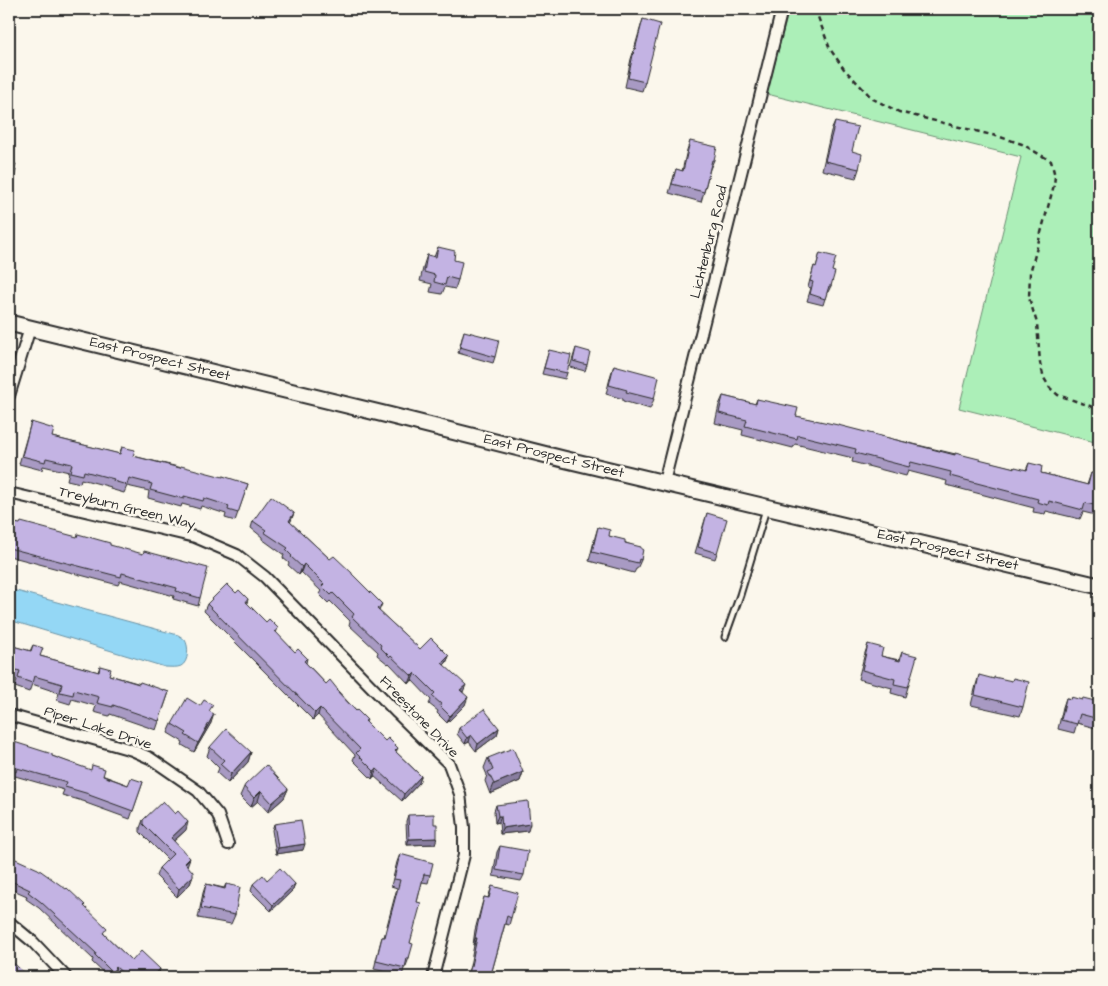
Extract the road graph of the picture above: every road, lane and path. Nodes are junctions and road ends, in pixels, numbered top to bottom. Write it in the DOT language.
graph roads {
  1 [pos="782,9"];
  2 [pos="815,9"];
  3 [pos="9,323"];
  4 [pos="30,328"];
  5 [pos="9,396"];
  6 [pos="1099,409"];
  7 [pos="664,482"];
  8 [pos="9,493"];
  9 [pos="766,507"];
  10 [pos="237,556"];
  11 [pos="1099,586"];
  12 [pos="725,637"];
  13 [pos="9,715"];
  14 [pos="228,844"];
  15 [pos="9,922"];
  16 [pos="66,977"];
  17 [pos="434,977"];
  1 -- 7 [label="street, Lichtenburg Road"];
  2 -- 6 [label="path"];
  3 -- 4 [label="street, East Prospect Street"];
  4 -- 5 [label="street"];
  4 -- 7 [label="street, East Prospect Street"];
  7 -- 9 [label="street, East Prospect Street"];
  8 -- 10 [label="street, Treyburn Green Way"];
  9 -- 11 [label="street, East Prospect Street"];
  9 -- 12 [label="lane"];
  10 -- 17 [label="street, Freestone Drive"];
  13 -- 14 [label="street, Piper Lake Drive"];
  15 -- 16 [label="street"];
}
